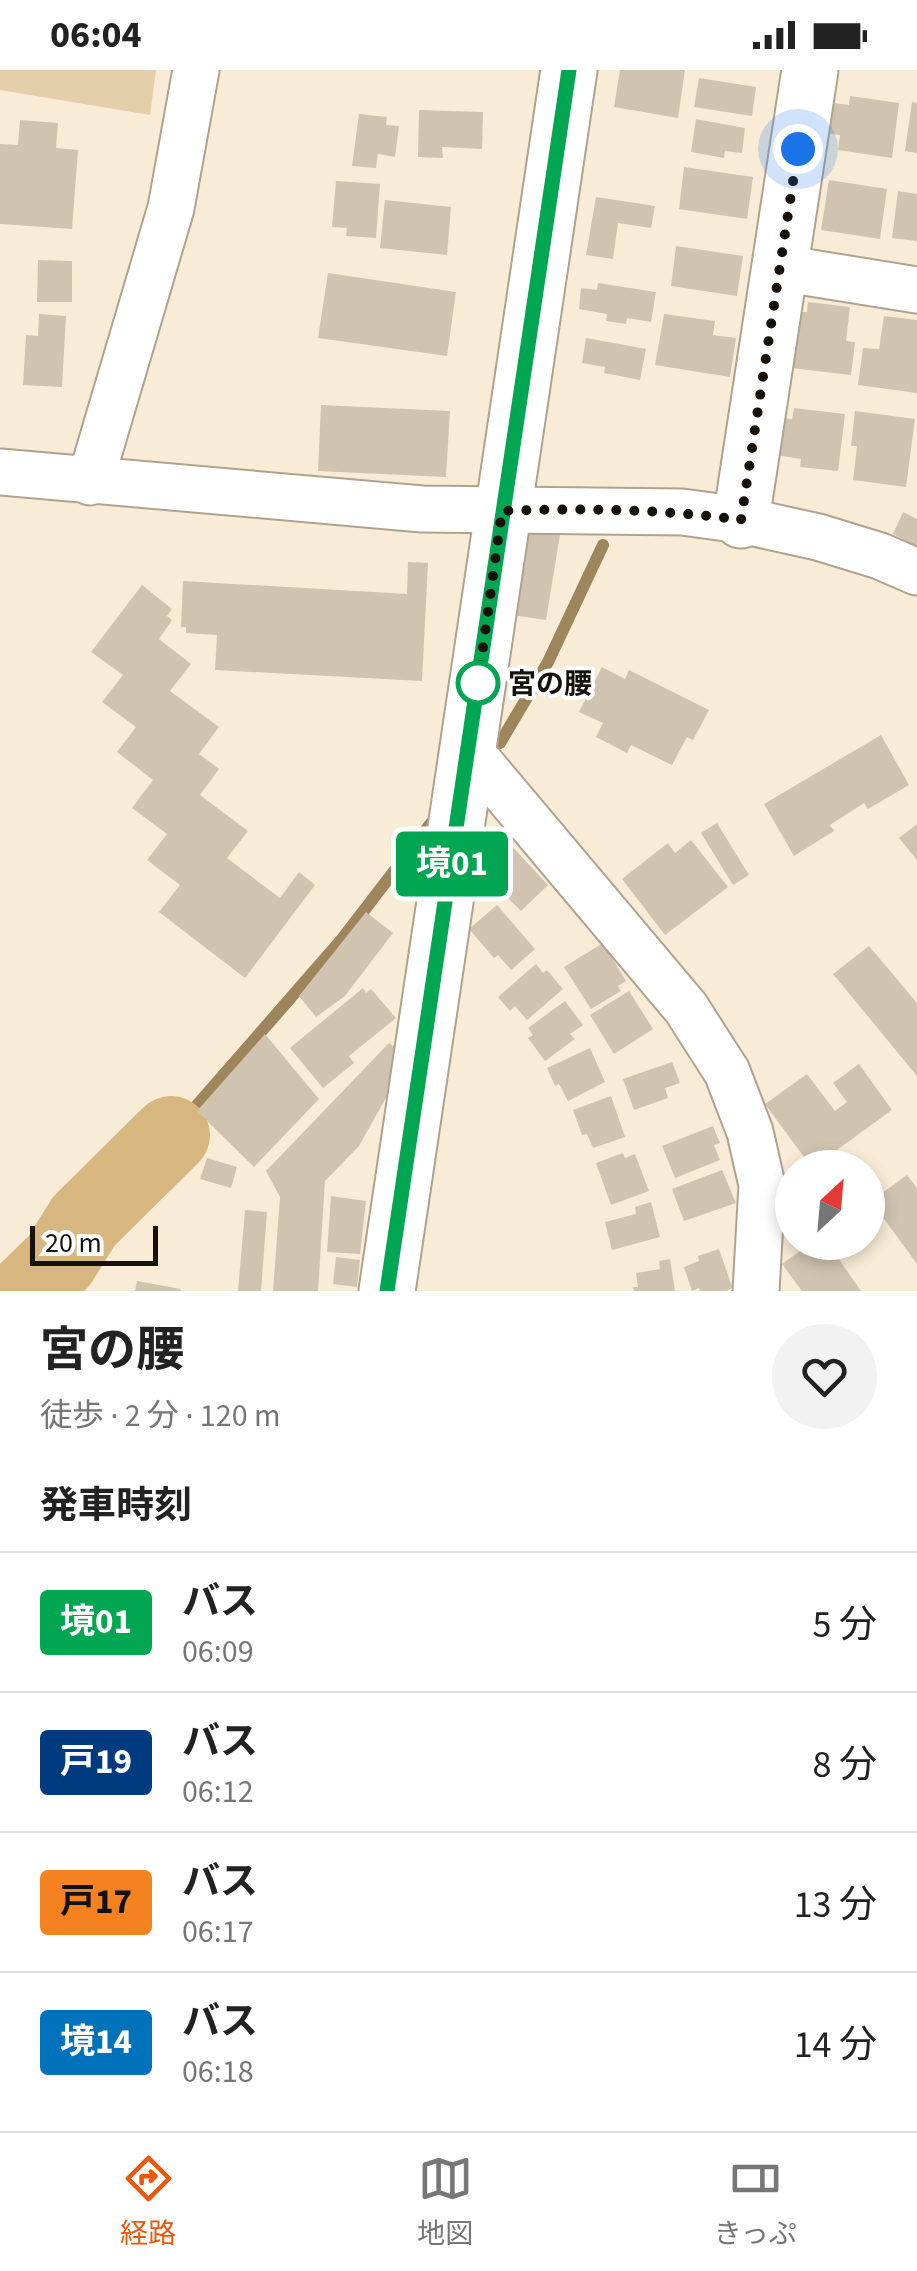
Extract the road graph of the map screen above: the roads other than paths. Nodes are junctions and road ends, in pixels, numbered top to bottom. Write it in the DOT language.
graph roads {
  1 [pos="196,70"];
  2 [pos="569,70"];
  3 [pos="810,70"];
  4 [pos="780,268"];
  5 [pos="917,290"];
  6 [pos="0,472"];
  7 [pos="90,482"];
  8 [pos="502,511"];
  9 [pos="741,520"];
  10 [pos="917,572"];
  11 [pos="469,750"];
  12 [pos="387,1291"];
  13 [pos="756,1291"];
  1 -- 7 [label="street"];
  2 -- 8 [label="main road"];
  3 -- 4 [label="main road"];
  4 -- 5 [label="street"];
  4 -- 9 [label="main road"];
  6 -- 7 [label="street"];
  7 -- 8 [label="street"];
  8 -- 9 [label="street"];
  8 -- 11 [label="main road"];
  9 -- 10 [label="street"];
  11 -- 12 [label="main road"];
  11 -- 13 [label="street"];
}
